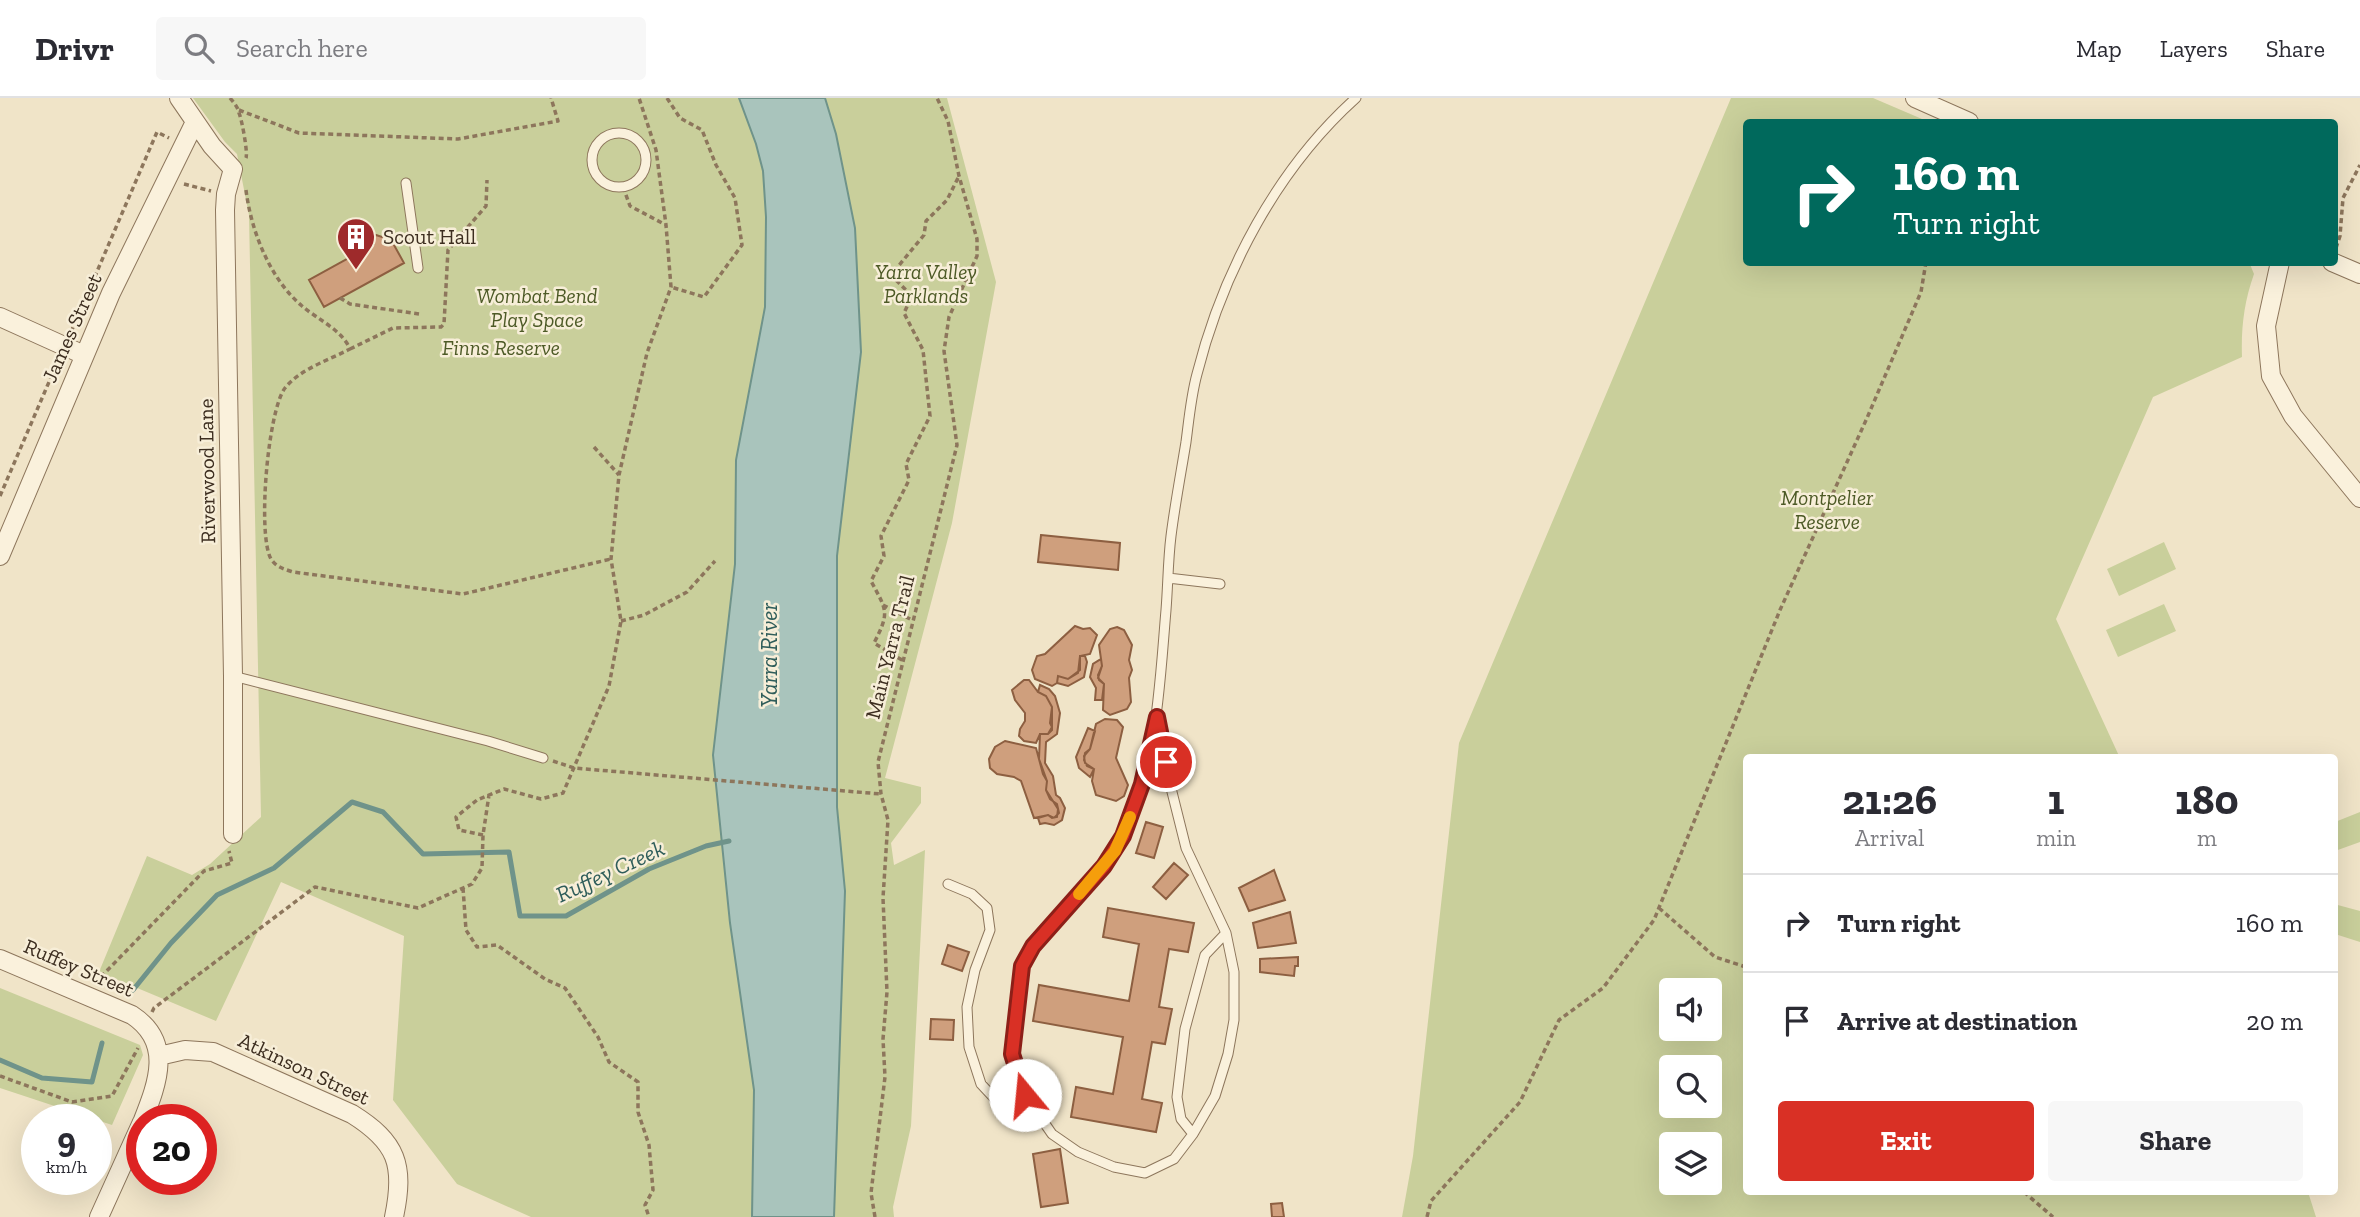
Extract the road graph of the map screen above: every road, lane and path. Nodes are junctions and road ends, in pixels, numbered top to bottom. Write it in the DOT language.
graph roads {
  1 [pos="179,98"];
  2 [pos="230,98"];
  3 [pos="551,98"];
  4 [pos="639,98"];
  5 [pos="667,98"];
  6 [pos="937,98"];
  7 [pos="1356,98"];
  8 [pos="1915,98"];
  9 [pos="1962,119"];
  10 [pos="195,122"];
  11 [pos="183,144"];
  12 [pos="2360,165"];
  13 [pos="167,175"];
  14 [pos="959,176"];
  15 [pos="487,180"];
  16 [pos="405,183"];
  17 [pos="623,187"];
  18 [pos="226,194"];
  19 [pos="247,198"];
  20 [pos="250,212"];
  21 [pos="666,225"];
  22 [pos="2338,242"];
  23 [pos="2338,265"];
  24 [pos="1925,266"];
  25 [pos="2279,266"];
  26 [pos="418,268"];
  27 [pos="2360,274"];
  28 [pos="671,287"];
  29 [pos="340,298"];
  30 [pos="419,314"];
  31 [pos="0,317"];
  32 [pos="65,346"];
  33 [pos="350,349"];
  34 [pos="84,355"];
  35 [pos="594,447"];
  36 [pos="619,475"];
  37 [pos="0,496"];
  38 [pos="2360,498"];
  39 [pos="0,556"];
  40 [pos="611,559"];
  41 [pos="715,561"];
  42 [pos="1168,578"];
  43 [pos="1220,584"];
  44 [pos="883,605"];
  45 [pos="912,620"];
  46 [pos="621,621"];
  47 [pos="902,660"];
  48 [pos="233,676"];
  49 [pos="1157,717"];
  50 [pos="543,758"];
  51 [pos="574,768"];
  52 [pos="489,794"];
  53 [pos="881,794"];
  54 [pos="233,834"];
  55 [pos="483,835"];
  56 [pos="232,863"];
  57 [pos="948,884"];
  58 [pos="463,888"];
  59 [pos="1659,908"];
  60 [pos="1226,933"];
  61 [pos="0,959"];
  62 [pos="1743,966"];
  63 [pos="87,996"];
  64 [pos="147,1027"];
  65 [pos="159,1056"];
  66 [pos="0,1076"];
  67 [pos="148,1104"];
  68 [pos="1042,1119"];
  69 [pos="1194,1134"];
  70 [pos="126,1157"];
  71 [pos="2027,1195"];
  72 [pos="99,1217"];
  73 [pos="394,1217"];
  74 [pos="649,1217"];
  75 [pos="875,1217"];
  76 [pos="1427,1217"];
  77 [pos="2053,1217"];
  1 -- 10 [label="street"];
  2 -- 3 [label="path"];
  4 -- 21 [label="path"];
  5 -- 28 [label="path"];
  6 -- 14 [label="path, Main Yarra Trail"];
  7 -- 42 [label="lane"];
  8 -- 9 [label="street"];
  10 -- 11 [label="street, James Street"];
  10 -- 18 [label="street, Riverwood Lane"];
  11 -- 13 [label="street, James Street"];
  11 -- 32 [label="path"];
  12 -- 22 [label="path"];
  13 -- 18 [label="path"];
  13 -- 34 [label="street, James Street"];
  14 -- 44 [label="path"];
  14 -- 45 [label="path, Main Yarra Trail"];
  15 -- 33 [label="path"];
  16 -- 26 [label="lane"];
  17 -- 17 [label="lane"];
  17 -- 21 [label="path"];
  18 -- 19 [label="path"];
  18 -- 48 [label="street, Riverwood Lane"];
  20 -- 33 [label="path"];
  21 -- 28 [label="path"];
  23 -- 27 [label="street"];
  24 -- 59 [label="path"];
  25 -- 38 [label="street"];
  28 -- 36 [label="path"];
  29 -- 30 [label="path"];
  31 -- 32 [label="street"];
  32 -- 34 [label="street"];
  32 -- 37 [label="path"];
  33 -- 40 [label="path"];
  34 -- 39 [label="street, James Street"];
  35 -- 36 [label="path"];
  36 -- 40 [label="path"];
  40 -- 46 [label="path"];
  41 -- 46 [label="path"];
  42 -- 43 [label="lane"];
  42 -- 49 [label="lane"];
  44 -- 45 [label="path"];
  44 -- 47 [label="path"];
  45 -- 47 [label="path, Main Yarra Trail"];
  46 -- 51 [label="path"];
  47 -- 53 [label="path, Main Yarra Trail"];
  48 -- 50 [label="lane"];
  48 -- 54 [label="street, Riverwood Lane"];
  49 -- 60 [label="lane"];
  49 -- 68 [label="lane"];
  50 -- 51 [label="path"];
  51 -- 52 [label="path"];
  51 -- 53 [label="path"];
  52 -- 55 [label="path"];
  52 -- 55 [label="path"];
  53 -- 75 [label="path, Main Yarra Trail"];
  55 -- 58 [label="path"];
  56 -- 63 [label="path"];
  57 -- 68 [label="lane"];
  58 -- 64 [label="path"];
  58 -- 74 [label="path"];
  59 -- 62 [label="path"];
  59 -- 76 [label="path"];
  60 -- 69 [label="lane"];
  60 -- 69 [label="lane"];
  61 -- 63 [label="street, Ruffey Street"];
  63 -- 64 [label="street, Ruffey Street"];
  64 -- 65 [label="street, Ruffey Street"];
  64 -- 66 [label="path"];
  65 -- 67 [label="street"];
  65 -- 73 [label="street, Atkinson Street"];
  68 -- 69 [label="lane"];
  70 -- 72 [label="street"];
  71 -- 77 [label="path"];
}
